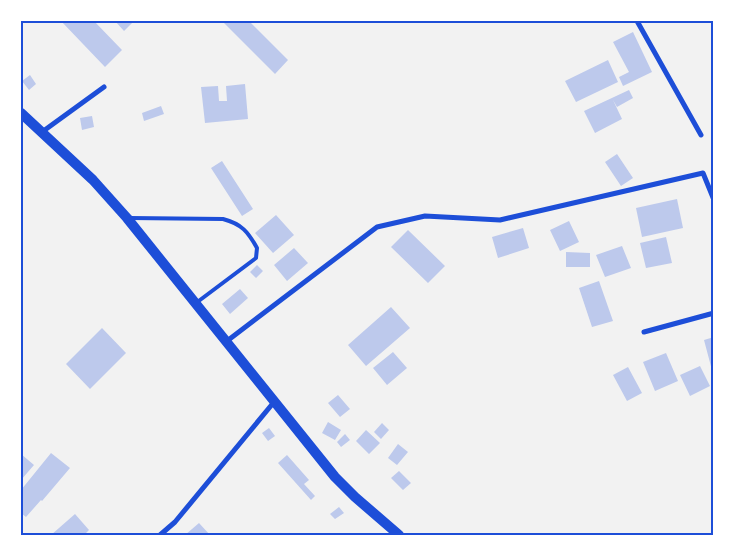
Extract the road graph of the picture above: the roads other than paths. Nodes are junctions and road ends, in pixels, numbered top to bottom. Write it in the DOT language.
graph roads {
  1 [pos="637,21"];
  2 [pos="104,87"];
  3 [pos="21,113"];
  4 [pos="42,132"];
  5 [pos="701,134"];
  6 [pos="714,200"];
  7 [pos="127,218"];
  8 [pos="196,303"];
  9 [pos="714,313"];
  10 [pos="644,332"];
  11 [pos="227,341"];
  12 [pos="274,402"];
  13 [pos="160,535"];
  14 [pos="399,535"];
  1 -- 5 [label="street"];
  2 -- 4 [label="street"];
  3 -- 4 [label="main road"];
  4 -- 7 [label="main road"];
  6 -- 11 [label="street"];
  7 -- 8 [label="main road"];
  7 -- 8 [label="lane"];
  8 -- 11 [label="main road"];
  9 -- 10 [label="street"];
  11 -- 12 [label="main road"];
  12 -- 13 [label="street"];
  12 -- 14 [label="main road"];
}
